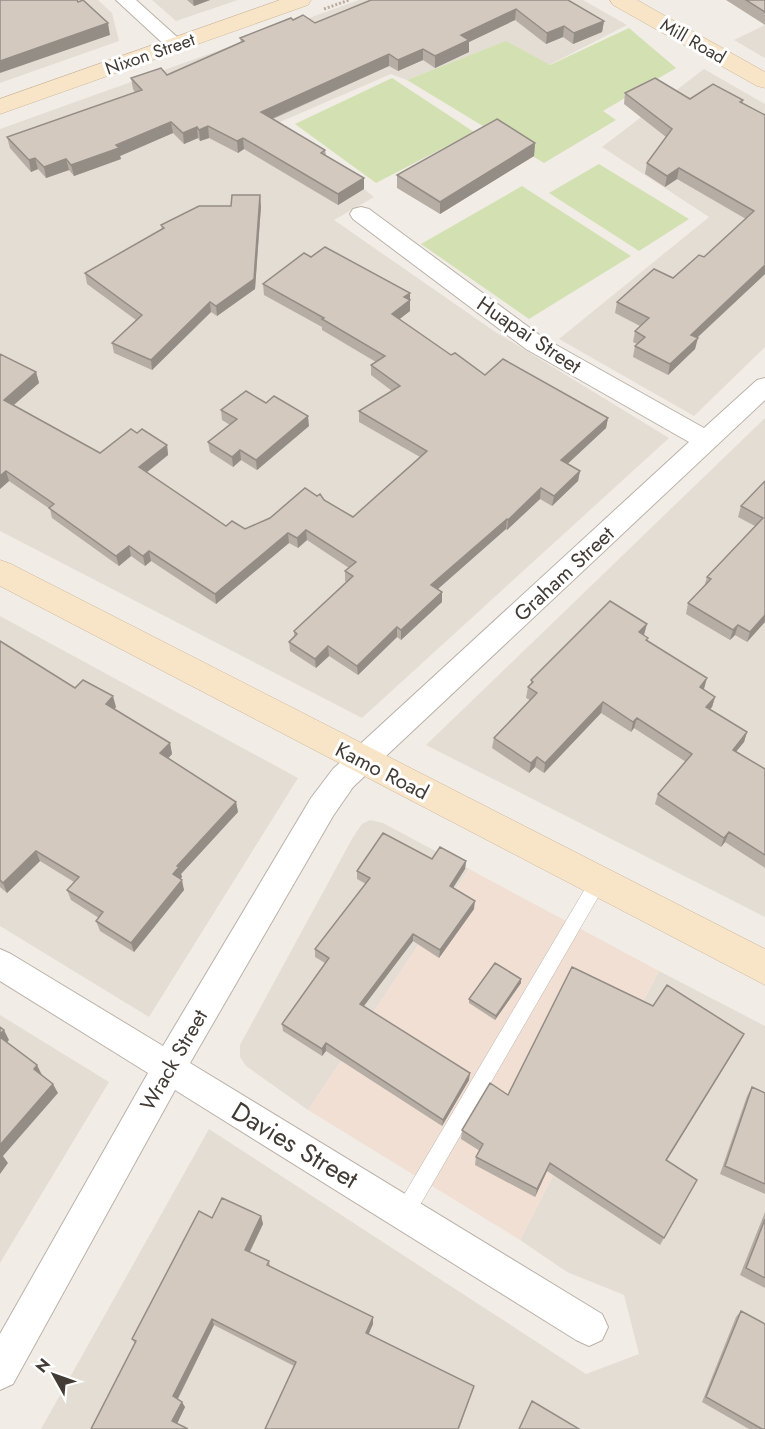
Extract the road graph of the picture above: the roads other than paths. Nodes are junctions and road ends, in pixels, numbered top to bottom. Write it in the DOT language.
graph roads {
  1 [pos="125,0"];
  2 [pos="300,0"];
  3 [pos="621,0"];
  4 [pos="176,45"];
  5 [pos="765,81"];
  6 [pos="0,106"];
  7 [pos="361,214"];
  8 [pos="765,386"];
  9 [pos="706,441"];
  10 [pos="0,572"];
  11 [pos="363,760"];
  12 [pos="598,882"];
  13 [pos="0,964"];
  14 [pos="765,968"];
  15 [pos="169,1068"];
  16 [pos="405,1212"];
  17 [pos="589,1327"];
  18 [pos="0,1371"];
  1 -- 4 [label="street"];
  2 -- 4 [label="main road, Nixon Street"];
  3 -- 5 [label="main road, Mill Road"];
  4 -- 6 [label="main road, Nixon Street"];
  7 -- 9 [label="street, Huapai Street"];
  8 -- 9 [label="street, Graham Street"];
  9 -- 11 [label="street, Graham Street"];
  10 -- 11 [label="main road, Kamo Road"];
  11 -- 12 [label="main road, Kamo Road"];
  11 -- 15 [label="street, Wrack Street"];
  12 -- 14 [label="main road, Kamo Road"];
  12 -- 16 [label="lane"];
  13 -- 15 [label="street, Davies Street"];
  15 -- 16 [label="street, Davies Street"];
  15 -- 18 [label="street, Wrack Street"];
  16 -- 17 [label="street, Davies Street"];
}
